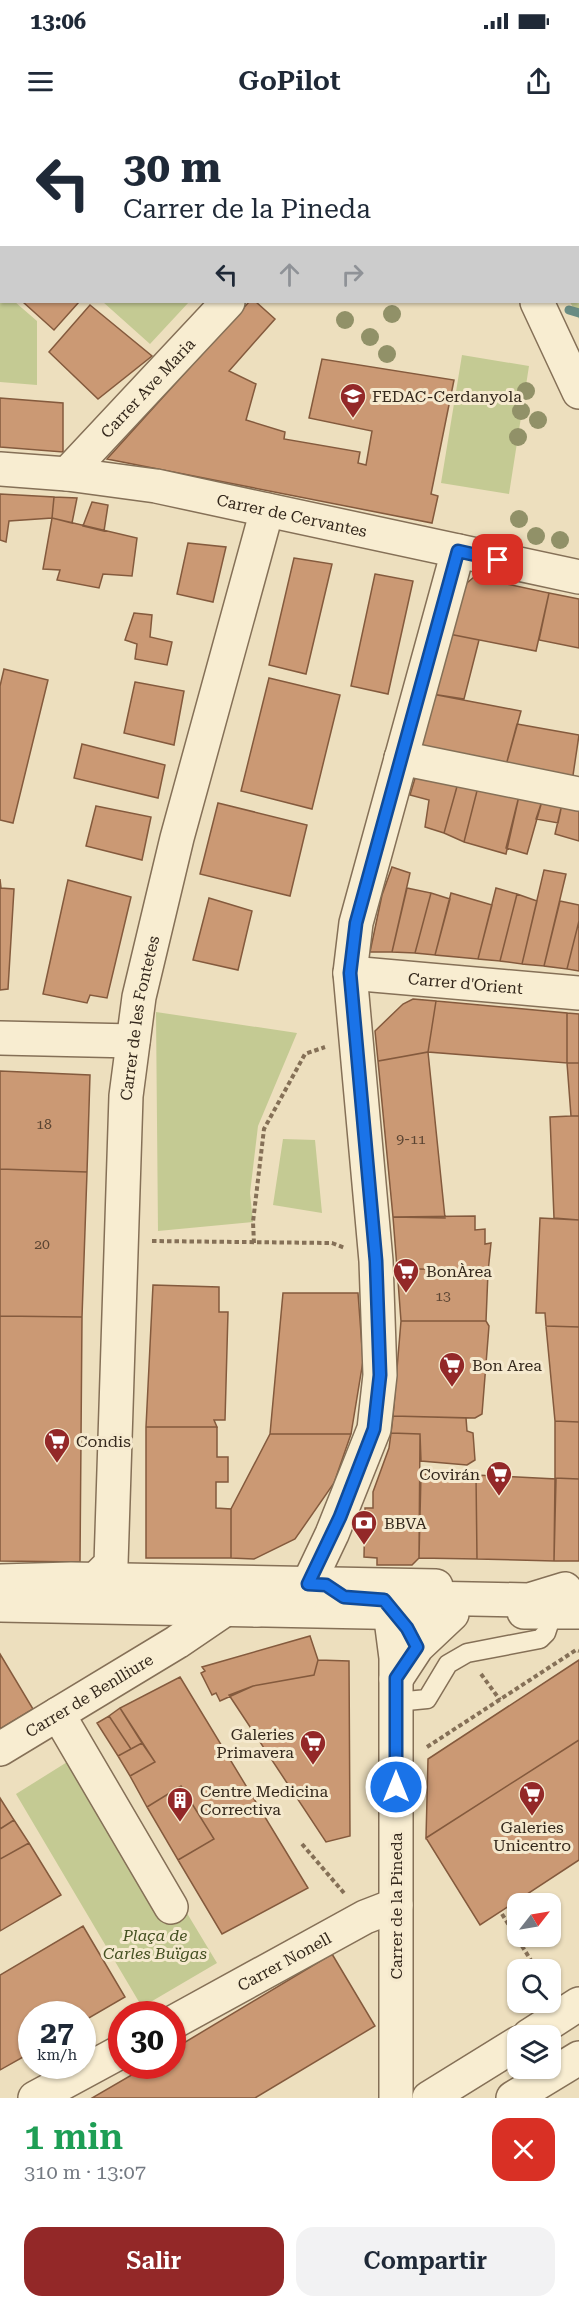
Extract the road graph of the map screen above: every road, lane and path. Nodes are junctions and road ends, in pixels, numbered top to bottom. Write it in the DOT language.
graph roads {
  1 [pos="227,303"];
  2 [pos="537,303"];
  3 [pos="579,392"];
  4 [pos="0,469"];
  5 [pos="67,474"];
  6 [pos="267,510"];
  7 [pos="458,551"];
  8 [pos="579,577"];
  9 [pos="401,758"];
  10 [pos="579,794"];
  11 [pos="350,973"];
  12 [pos="579,993"];
  13 [pos="356,1036"];
  14 [pos="0,1038"];
  15 [pos="133,1041"];
  16 [pos="121,1240"];
  17 [pos="254,1243"];
  18 [pos="376,1261"];
  19 [pos="111,1567"];
  20 [pos="0,1581"];
  21 [pos="320,1587"];
  22 [pos="0,1605"];
  23 [pos="563,1608"];
  24 [pos="218,1610"];
  25 [pos="257,1610"];
  26 [pos="361,1613"];
  27 [pos="398,1614"];
  28 [pos="452,1614"];
  29 [pos="579,1651"];
  30 [pos="401,1671"];
  31 [pos="58,1714"];
  32 [pos="0,1749"];
  33 [pos="423,1749"];
  34 [pos="302,1844"];
  35 [pos="396,1905"];
  36 [pos="171,1907"];
  37 [pos="502,1914"];
  38 [pos="365,1917"];
  39 [pos="530,1959"];
  40 [pos="579,2004"];
  41 [pos="186,2015"];
  42 [pos="546,2025"];
  43 [pos="507,2050"];
  44 [pos="579,2058"];
  45 [pos="108,2059"];
  46 [pos="35,2098"];
  47 [pos="396,2098"];
  48 [pos="429,2098"];
  49 [pos="513,2098"];
  1 -- 5 [label="street, Carrer Ave Maria"];
  2 -- 3 [label="street"];
  4 -- 5 [label="street, Carrer de Cervantes"];
  5 -- 6 [label="street, Carrer de Cervantes"];
  6 -- 7 [label="street, Carrer de Cervantes"];
  6 -- 15 [label="street, Carrer de les Fontetes"];
  7 -- 8 [label="street, Carrer de Cervantes"];
  7 -- 9 [label="street"];
  9 -- 10 [label="street"];
  9 -- 11 [label="street"];
  11 -- 12 [label="street, Carrer d'Orient"];
  11 -- 13 [label="street"];
  13 -- 17 [label="path"];
  13 -- 18 [label="street"];
  14 -- 15 [label="street"];
  15 -- 16 [label="street, Carrer de les Fontetes"];
  16 -- 17 [label="path"];
  16 -- 19 [label="street, Carrer de les Fontetes"];
  17 -- 18 [label="path"];
  18 -- 21 [label="street"];
  19 -- 20 [label="street"];
  19 -- 21 [label="street"];
  19 -- 24 [label="street"];
  21 -- 23 [label="street"];
  21 -- 25 [label="street"];
  21 -- 27 [label="street"];
  22 -- 24 [label="street"];
  23 -- 27 [label="street"];
  23 -- 28 [label="street"];
  23 -- 30 [label="lane"];
  24 -- 25 [label="street"];
  24 -- 31 [label="street, Carrer de Benlliure"];
  25 -- 26 [label="street"];
  26 -- 27 [label="street"];
  26 -- 30 [label="street"];
  27 -- 28 [label="street"];
  27 -- 30 [label="street, Carrer de la Pineda"];
  28 -- 30 [label="street"];
  29 -- 33 [label="path"];
  30 -- 35 [label="street, Carrer de la Pineda"];
  31 -- 32 [label="street, Carrer de Benlliure"];
  31 -- 36 [label="street"];
  34 -- 38 [label="path"];
  35 -- 38 [label="street, Carrer Nonell"];
  35 -- 47 [label="street, Carrer de la Pineda"];
  37 -- 39 [label="path"];
  38 -- 41 [label="street, Carrer Nonell"];
  40 -- 42 [label="street"];
  43 -- 48 [label="street"];
  44 -- 49 [label="street"];
  45 -- 46 [label="street"];
}
